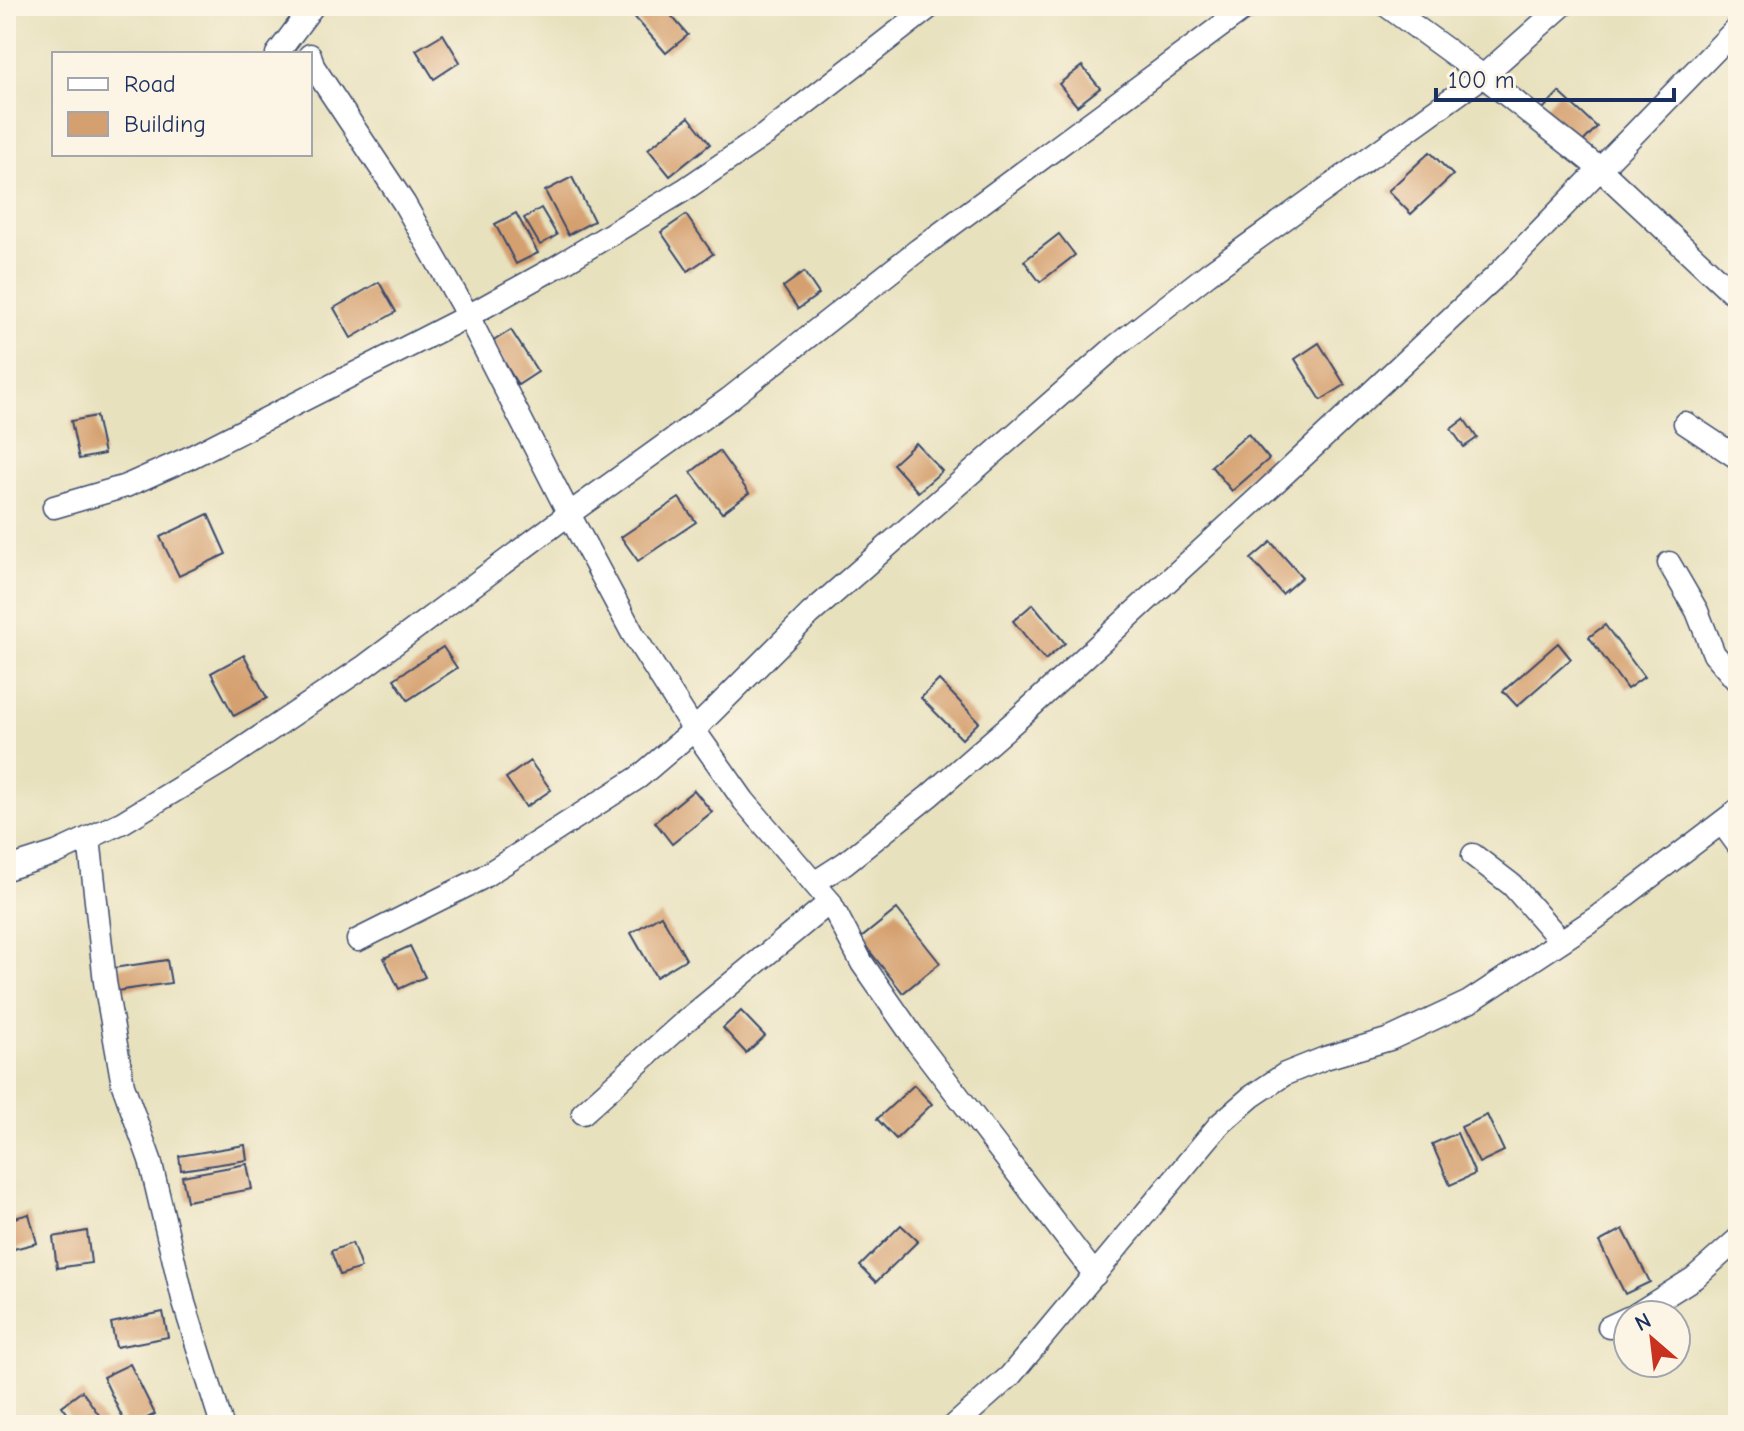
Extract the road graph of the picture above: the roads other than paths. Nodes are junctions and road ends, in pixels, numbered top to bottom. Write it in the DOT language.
graph roads {
  1 [pos="931,6"];
  2 [pos="1248,6"];
  3 [pos="1387,6"];
  4 [pos="1562,6"];
  5 [pos="307,15"];
  6 [pos="1738,27"];
  7 [pos="284,52"];
  8 [pos="310,52"];
  9 [pos="312,62"];
  10 [pos="1483,76"];
  11 [pos="1600,169"];
  12 [pos="1738,298"];
  13 [pos="468,316"];
  14 [pos="1685,423"];
  15 [pos="1738,458"];
  16 [pos="54,507"];
  17 [pos="569,514"];
  18 [pos="1669,563"];
  19 [pos="1738,682"];
  20 [pos="694,730"];
  21 [pos="1730,816"];
  22 [pos="89,838"];
  23 [pos="1738,845"];
  24 [pos="1473,855"];
  25 [pos="6,869"];
  26 [pos="814,883"];
  27 [pos="830,902"];
  28 [pos="358,940"];
  29 [pos="1561,941"];
  30 [pos="583,1113"];
  31 [pos="1738,1239"];
  32 [pos="1095,1275"];
  33 [pos="1661,1299"];
  34 [pos="222,1425"];
  35 [pos="955,1425"];
  1 -- 13 [label="street"];
  2 -- 17 [label="street"];
  3 -- 10 [label="street"];
  4 -- 10 [label="street"];
  5 -- 7 [label="street"];
  5 -- 8 [label="street"];
  6 -- 11 [label="street"];
  9 -- 13 [label="street"];
  10 -- 11 [label="street"];
  10 -- 20 [label="street"];
  11 -- 12 [label="street"];
  11 -- 26 [label="street"];
  13 -- 16 [label="street"];
  13 -- 17 [label="street"];
  14 -- 15 [label="street"];
  17 -- 20 [label="street"];
  17 -- 22 [label="street"];
  18 -- 19 [label="street"];
  20 -- 26 [label="street"];
  20 -- 28 [label="street"];
  21 -- 23 [label="street"];
  21 -- 29 [label="street"];
  22 -- 25 [label="street"];
  22 -- 34 [label="street"];
  24 -- 29 [label="street"];
  26 -- 27 [label="street"];
  27 -- 30 [label="street"];
  27 -- 32 [label="street"];
  29 -- 32 [label="street"];
  31 -- 33 [label="street"];
  32 -- 35 [label="street"];
}
